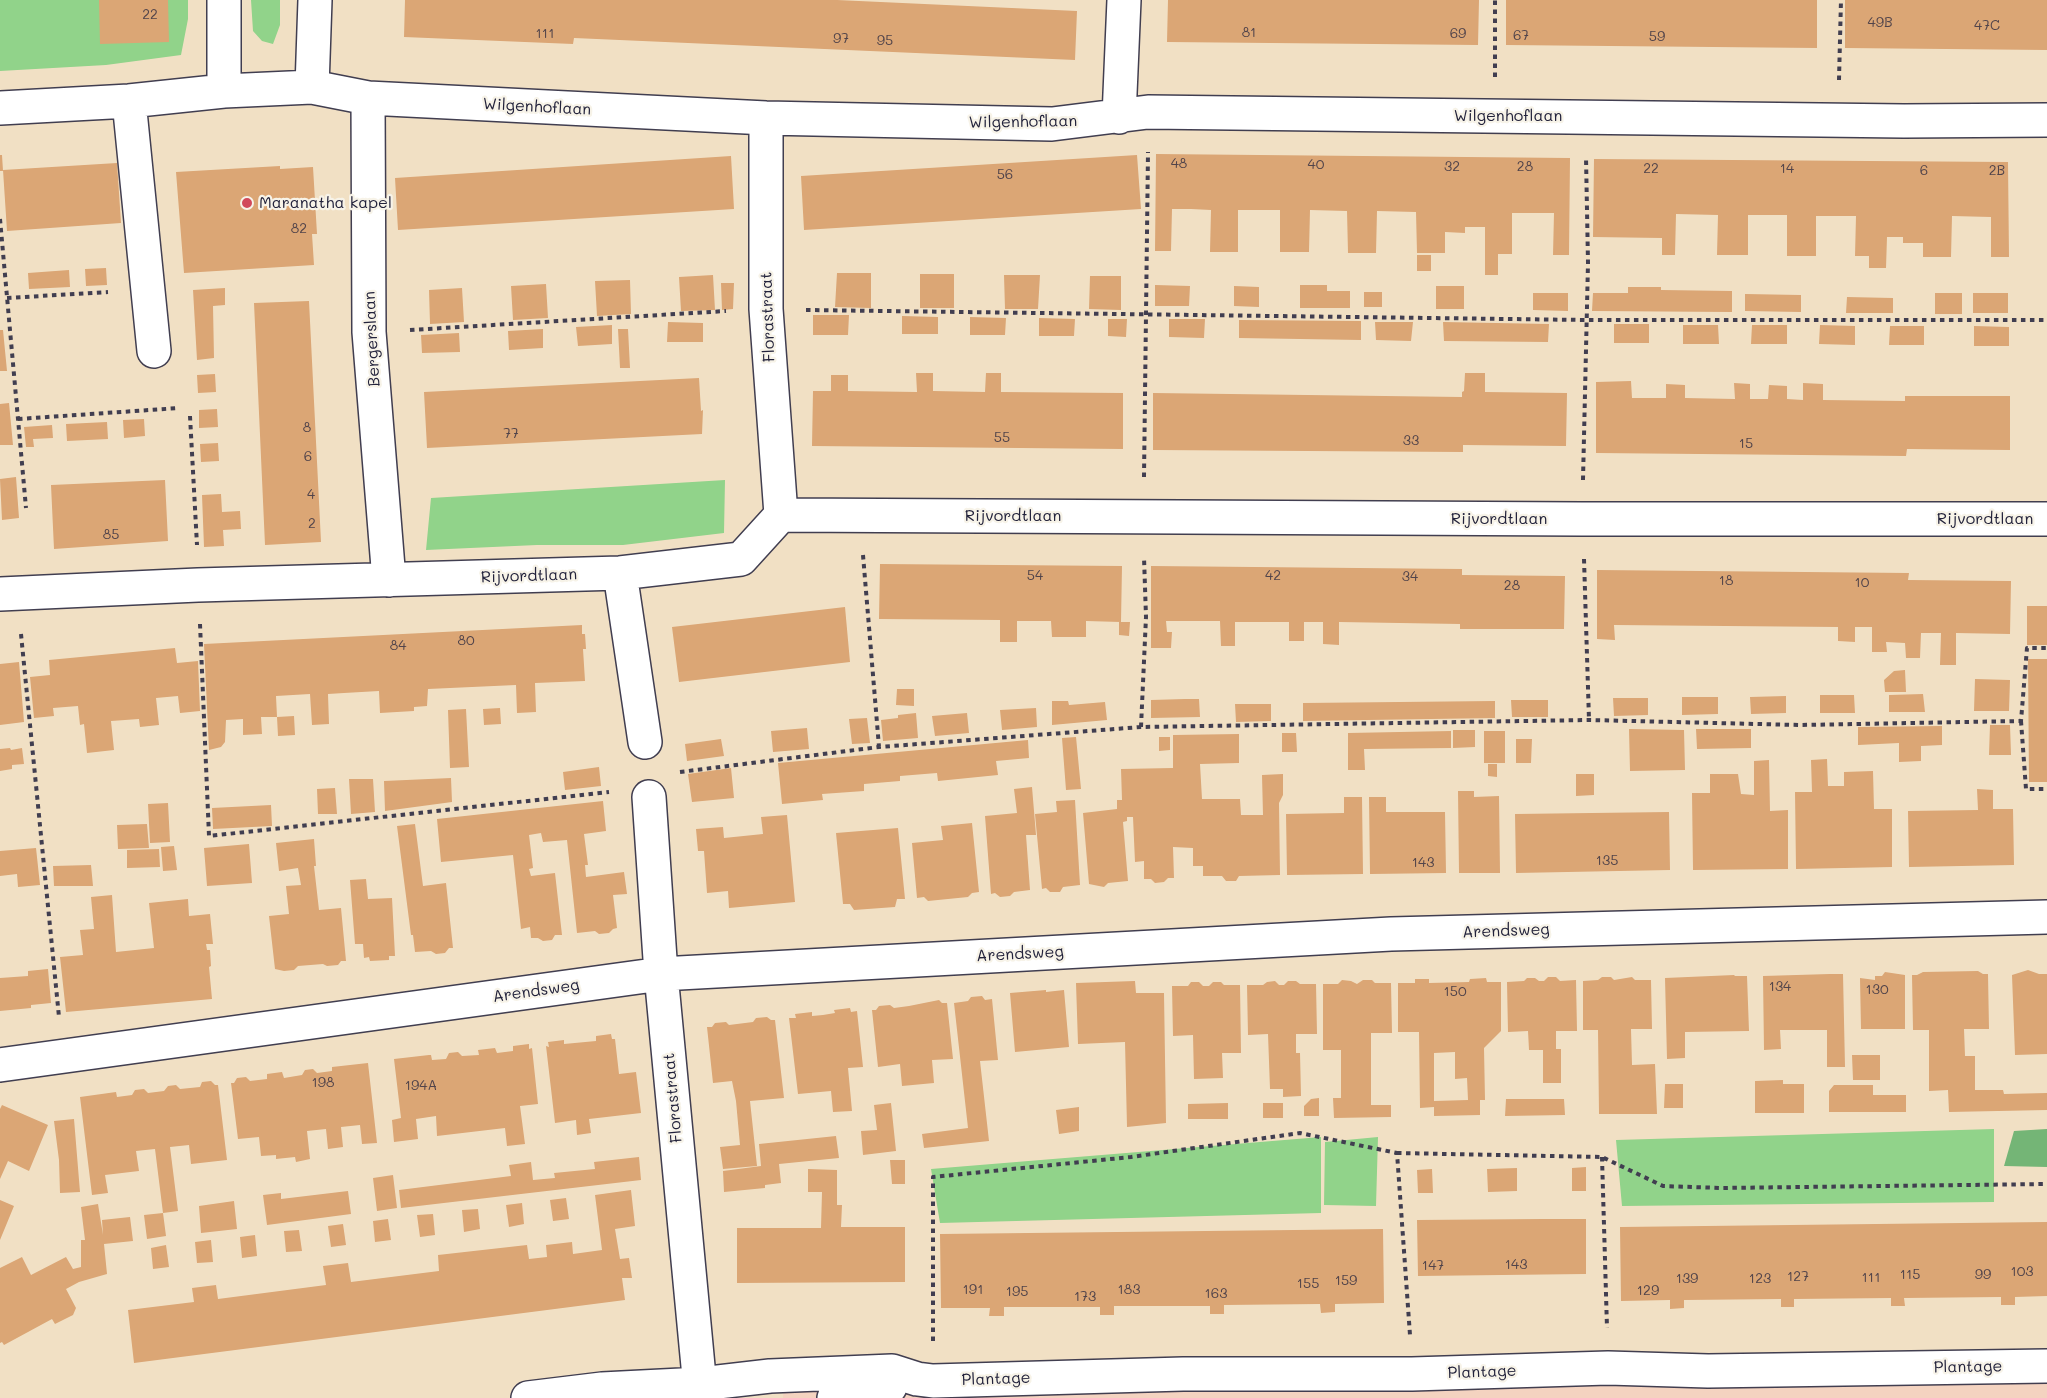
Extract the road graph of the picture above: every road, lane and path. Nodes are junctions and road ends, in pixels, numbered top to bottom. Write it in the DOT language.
graph roads {
  1 [pos="224,0"];
  2 [pos="315,0"];
  3 [pos="1124,0"];
  4 [pos="1495,0"];
  5 [pos="1841,0"];
  6 [pos="312,87"];
  7 [pos="224,91"];
  8 [pos="368,98"];
  9 [pos="129,101"];
  10 [pos="0,108"];
  11 [pos="1133,115"];
  12 [pos="1585,116"];
  13 [pos="1494,117"];
  14 [pos="766,118"];
  15 [pos="1838,119"];
  16 [pos="2047,120"];
  17 [pos="0,219"];
  18 [pos="148,289"];
  19 [pos="7,298"];
  20 [pos="766,309"];
  21 [pos="1147,314"];
  22 [pos="1586,320"];
  23 [pos="2047,320"];
  24 [pos="369,332"];
  25 [pos="154,351"];
  26 [pos="179,408"];
  27 [pos="190,416"];
  28 [pos="18,419"];
  29 [pos="26,508"];
  30 [pos="781,515"];
  31 [pos="860,515"];
  32 [pos="1143,517"];
  33 [pos="1582,519"];
  34 [pos="2047,519"];
  35 [pos="620,573"];
  36 [pos="389,580"];
  37 [pos="198,585"];
  38 [pos="8,593"];
  39 [pos="2047,648"];
  40 [pos="1589,720"];
  41 [pos="2021,721"];
  42 [pos="1142,727"];
  43 [pos="645,742"];
  44 [pos="879,747"];
  45 [pos="671,773"];
  46 [pos="2047,789"];
  47 [pos="613,792"];
  48 [pos="649,797"];
  49 [pos="2047,916"];
  50 [pos="661,974"];
  51 [pos="63,1057"];
  52 [pos="0,1065"];
  53 [pos="1397,1153"];
  54 [pos="1602,1157"];
  55 [pos="2047,1184"];
  56 [pos="2047,1366"];
  57 [pos="1608,1368"];
  58 [pos="1412,1374"];
  59 [pos="700,1383"];
  60 [pos="939,1384"];
  61 [pos="1709,1384"];
  62 [pos="528,1398"];
  63 [pos="834,1398"];
  1 -- 7 [label="street"];
  2 -- 6 [label="street"];
  3 -- 11 [label="street"];
  4 -- 13 [label="path"];
  5 -- 15 [label="path"];
  6 -- 7 [label="street, Wilgenhoflaan"];
  6 -- 8 [label="street, Wilgenhoflaan"];
  7 -- 9 [label="street, Wilgenhoflaan"];
  8 -- 14 [label="street, Wilgenhoflaan"];
  8 -- 24 [label="street, Bergerslaan"];
  9 -- 10 [label="street, Wilgenhoflaan"];
  9 -- 18 [label="street"];
  11 -- 13 [label="street, Wilgenhoflaan"];
  11 -- 14 [label="street, Wilgenhoflaan"];
  11 -- 21 [label="path"];
  12 -- 13 [label="street, Wilgenhoflaan"];
  12 -- 15 [label="street, Wilgenhoflaan"];
  12 -- 22 [label="path"];
  14 -- 20 [label="street, Florastraat"];
  15 -- 16 [label="street, Wilgenhoflaan"];
  17 -- 19 [label="path"];
  18 -- 19 [label="path"];
  18 -- 25 [label="street"];
  19 -- 28 [label="path"];
  20 -- 21 [label="path"];
  20 -- 24 [label="path"];
  20 -- 30 [label="street, Florastraat"];
  21 -- 22 [label="path"];
  21 -- 32 [label="path"];
  22 -- 23 [label="path"];
  22 -- 33 [label="path"];
  24 -- 36 [label="street, Bergerslaan"];
  26 -- 28 [label="path"];
  27 -- 37 [label="path"];
  28 -- 29 [label="path"];
  30 -- 31 [label="street, Rijvordtlaan"];
  30 -- 35 [label="street, Rijvordtlaan"];
  31 -- 32 [label="street, Rijvordtlaan"];
  31 -- 44 [label="path"];
  32 -- 33 [label="street, Rijvordtlaan"];
  32 -- 42 [label="path"];
  33 -- 34 [label="street, Rijvordtlaan"];
  33 -- 40 [label="path"];
  35 -- 36 [label="street, Rijvordtlaan"];
  35 -- 43 [label="street"];
  36 -- 37 [label="street, Rijvordtlaan"];
  37 -- 38 [label="street, Rijvordtlaan"];
  37 -- 47 [label="path"];
  38 -- 51 [label="path"];
  39 -- 41 [label="path"];
  40 -- 41 [label="path"];
  40 -- 42 [label="path"];
  41 -- 46 [label="path"];
  42 -- 44 [label="path"];
  44 -- 45 [label="path"];
  48 -- 50 [label="street, Florastraat"];
  49 -- 50 [label="street, Arendsweg"];
  50 -- 51 [label="street, Arendsweg"];
  50 -- 59 [label="street, Florastraat"];
  51 -- 52 [label="street, Arendsweg"];
  53 -- 54 [label="path"];
  53 -- 58 [label="path"];
  53 -- 60 [label="path"];
  54 -- 55 [label="path"];
  54 -- 57 [label="path"];
  56 -- 61 [label="street, Plantage"];
  57 -- 58 [label="street, Plantage"];
  57 -- 61 [label="street, Plantage"];
  58 -- 60 [label="street, Plantage"];
  59 -- 60 [label="street, Plantage"];
  59 -- 62 [label="street, Plantage"];
  60 -- 63 [label="street, Plantage"];
}
